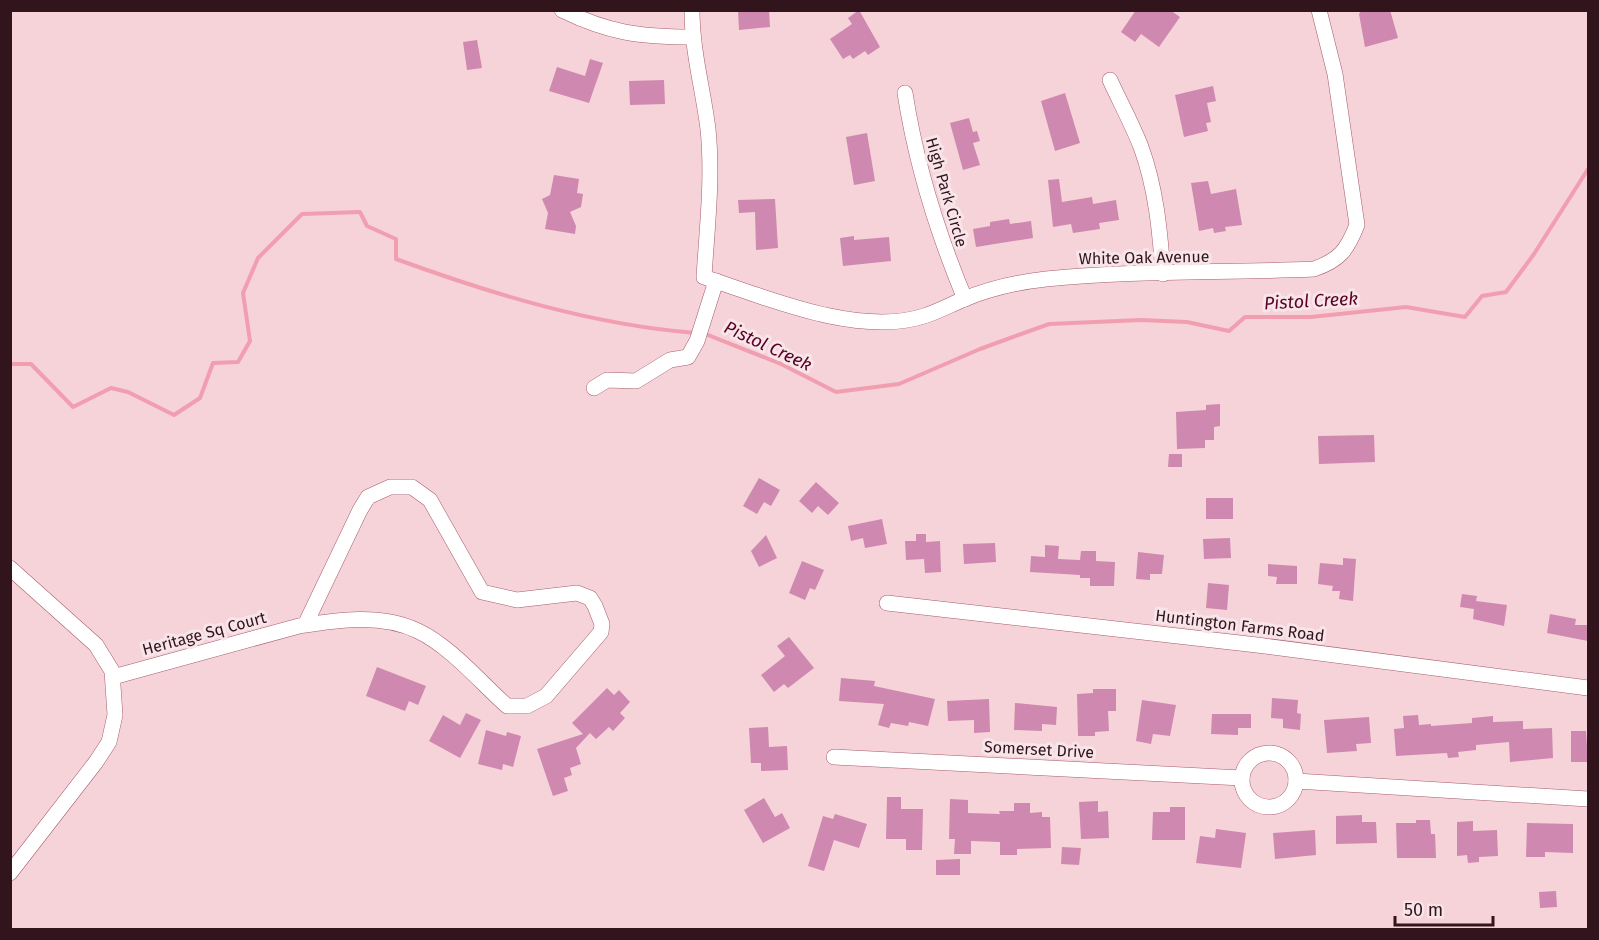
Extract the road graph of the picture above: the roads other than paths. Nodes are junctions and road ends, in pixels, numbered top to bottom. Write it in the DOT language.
graph roads {
  1 [pos="562,10"];
  2 [pos="692,10"];
  3 [pos="1319,10"];
  4 [pos="692,37"];
  5 [pos="1110,80"];
  6 [pos="905,93"];
  7 [pos="1163,274"];
  8 [pos="710,279"];
  9 [pos="965,299"];
  10 [pos="594,388"];
  11 [pos="10,568"];
  12 [pos="887,603"];
  13 [pos="305,625"];
  14 [pos="113,677"];
  15 [pos="1588,688"];
  16 [pos="834,757"];
  17 [pos="1242,778"];
  18 [pos="1296,781"];
  19 [pos="1588,799"];
  20 [pos="10,873"];
  1 -- 4 [label="street"];
  2 -- 4 [label="street"];
  3 -- 7 [label="street, White Oak Avenue"];
  4 -- 8 [label="street"];
  5 -- 7 [label="street"];
  6 -- 9 [label="street, High Park Circle"];
  7 -- 9 [label="street, White Oak Avenue"];
  8 -- 9 [label="street, White Oak Avenue"];
  8 -- 10 [label="street"];
  11 -- 14 [label="street"];
  12 -- 15 [label="street, Huntington Farms Road"];
  13 -- 13 [label="street, Heritage Sq Court"];
  13 -- 14 [label="street, Heritage Sq Court"];
  14 -- 20 [label="street"];
  16 -- 17 [label="street, Somerset Drive"];
  17 -- 18 [label="street"];
  17 -- 18 [label="street"];
  18 -- 19 [label="street"];
}
